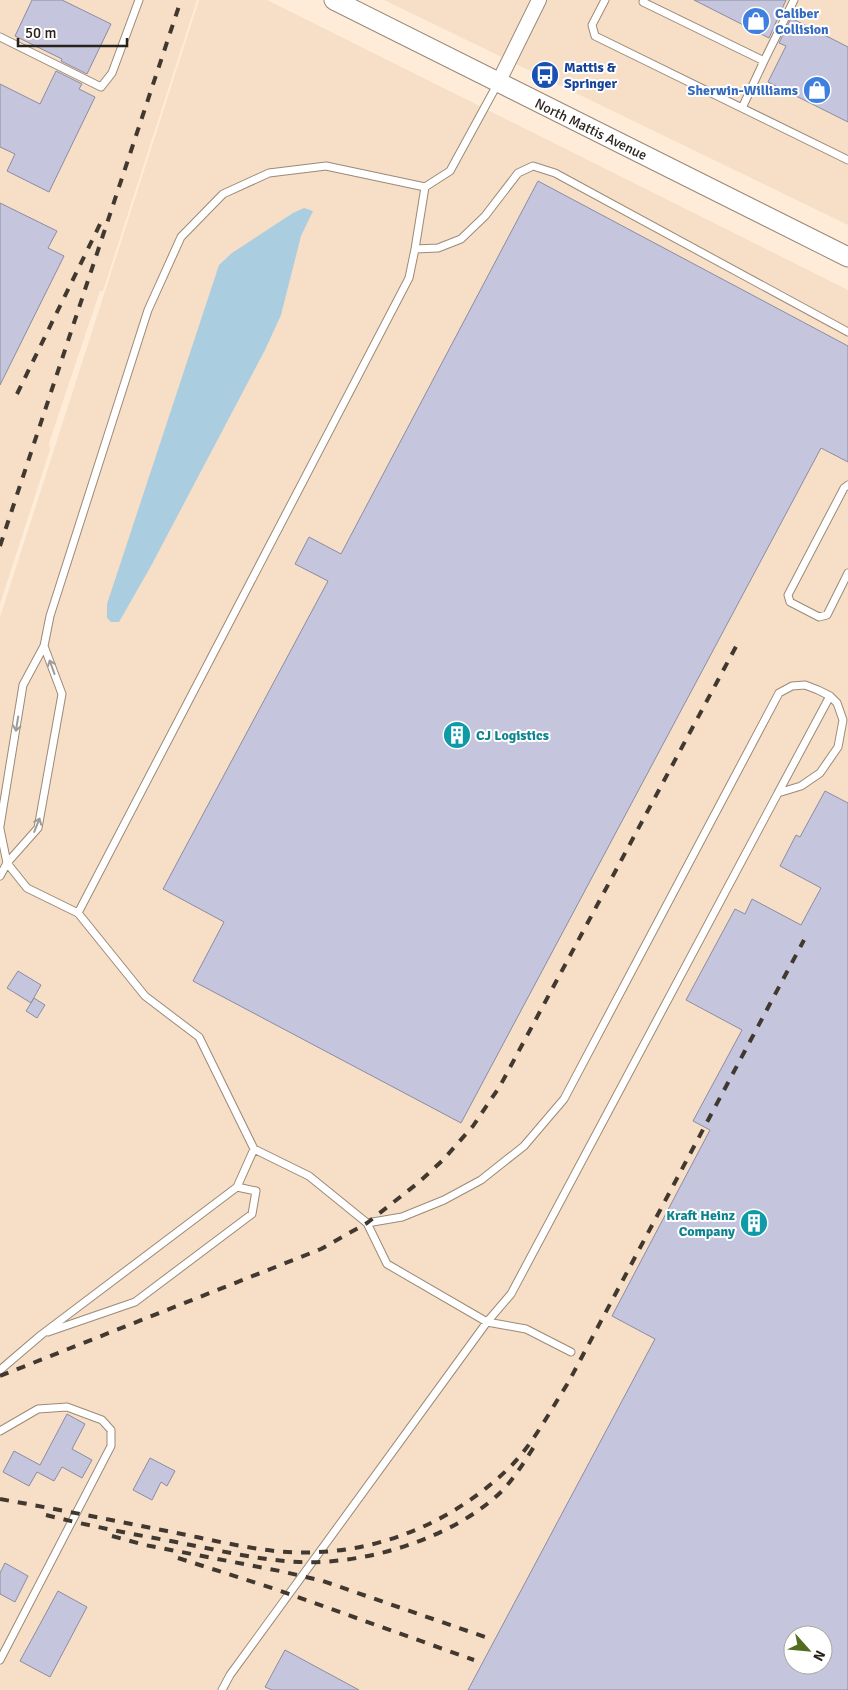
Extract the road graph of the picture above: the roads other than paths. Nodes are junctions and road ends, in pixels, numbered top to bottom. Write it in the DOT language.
graph roads {
  1 [pos="139,0"];
  2 [pos="334,0"];
  3 [pos="539,0"];
  4 [pos="605,0"];
  5 [pos="794,0"];
  6 [pos="642,1"];
  7 [pos="0,37"];
  8 [pos="764,61"];
  9 [pos="498,83"];
  10 [pos="742,108"];
  11 [pos="848,160"];
  12 [pos="425,187"];
  13 [pos="415,249"];
  14 [pos="848,257"];
  15 [pos="848,332"];
  16 [pos="848,485"];
  17 [pos="848,573"];
  18 [pos="44,646"];
  19 [pos="830,696"];
  20 [pos="778,793"];
  21 [pos="0,827"];
  22 [pos="8,863"];
  23 [pos="0,876"];
  24 [pos="78,913"];
  25 [pos="254,1149"];
  26 [pos="237,1187"];
  27 [pos="367,1223"];
  28 [pos="487,1322"];
  29 [pos="41,1335"];
  30 [pos="572,1352"];
  31 [pos="0,1370"];
  32 [pos="0,1431"];
  33 [pos="0,1660"];
  34 [pos="222,1690"];
  1 -- 7 [label="lane"];
  2 -- 9 [label="main road, North Mattis Avenue"];
  3 -- 9 [label="street"];
  4 -- 10 [label="lane"];
  5 -- 8 [label="lane"];
  6 -- 8 [label="lane"];
  8 -- 10 [label="lane"];
  9 -- 12 [label="lane"];
  9 -- 14 [label="main road, North Mattis Avenue"];
  10 -- 11 [label="lane"];
  12 -- 13 [label="lane"];
  12 -- 18 [label="lane"];
  13 -- 15 [label="lane"];
  13 -- 24 [label="lane"];
  16 -- 17 [label="lane"];
  18 -- 21 [label="lane, one-way"];
  22 -- 18 [label="lane, one-way"];
  19 -- 20 [label="lane"];
  19 -- 20 [label="lane"];
  19 -- 27 [label="lane"];
  20 -- 28 [label="lane"];
  21 -- 22 [label="lane"];
  22 -- 23 [label="lane"];
  22 -- 24 [label="lane"];
  24 -- 25 [label="lane"];
  25 -- 26 [label="lane"];
  25 -- 27 [label="lane"];
  26 -- 29 [label="lane"];
  26 -- 29 [label="lane"];
  27 -- 28 [label="lane"];
  28 -- 30 [label="lane"];
  28 -- 34 [label="lane"];
  29 -- 31 [label="lane"];
  32 -- 33 [label="lane"];
}
